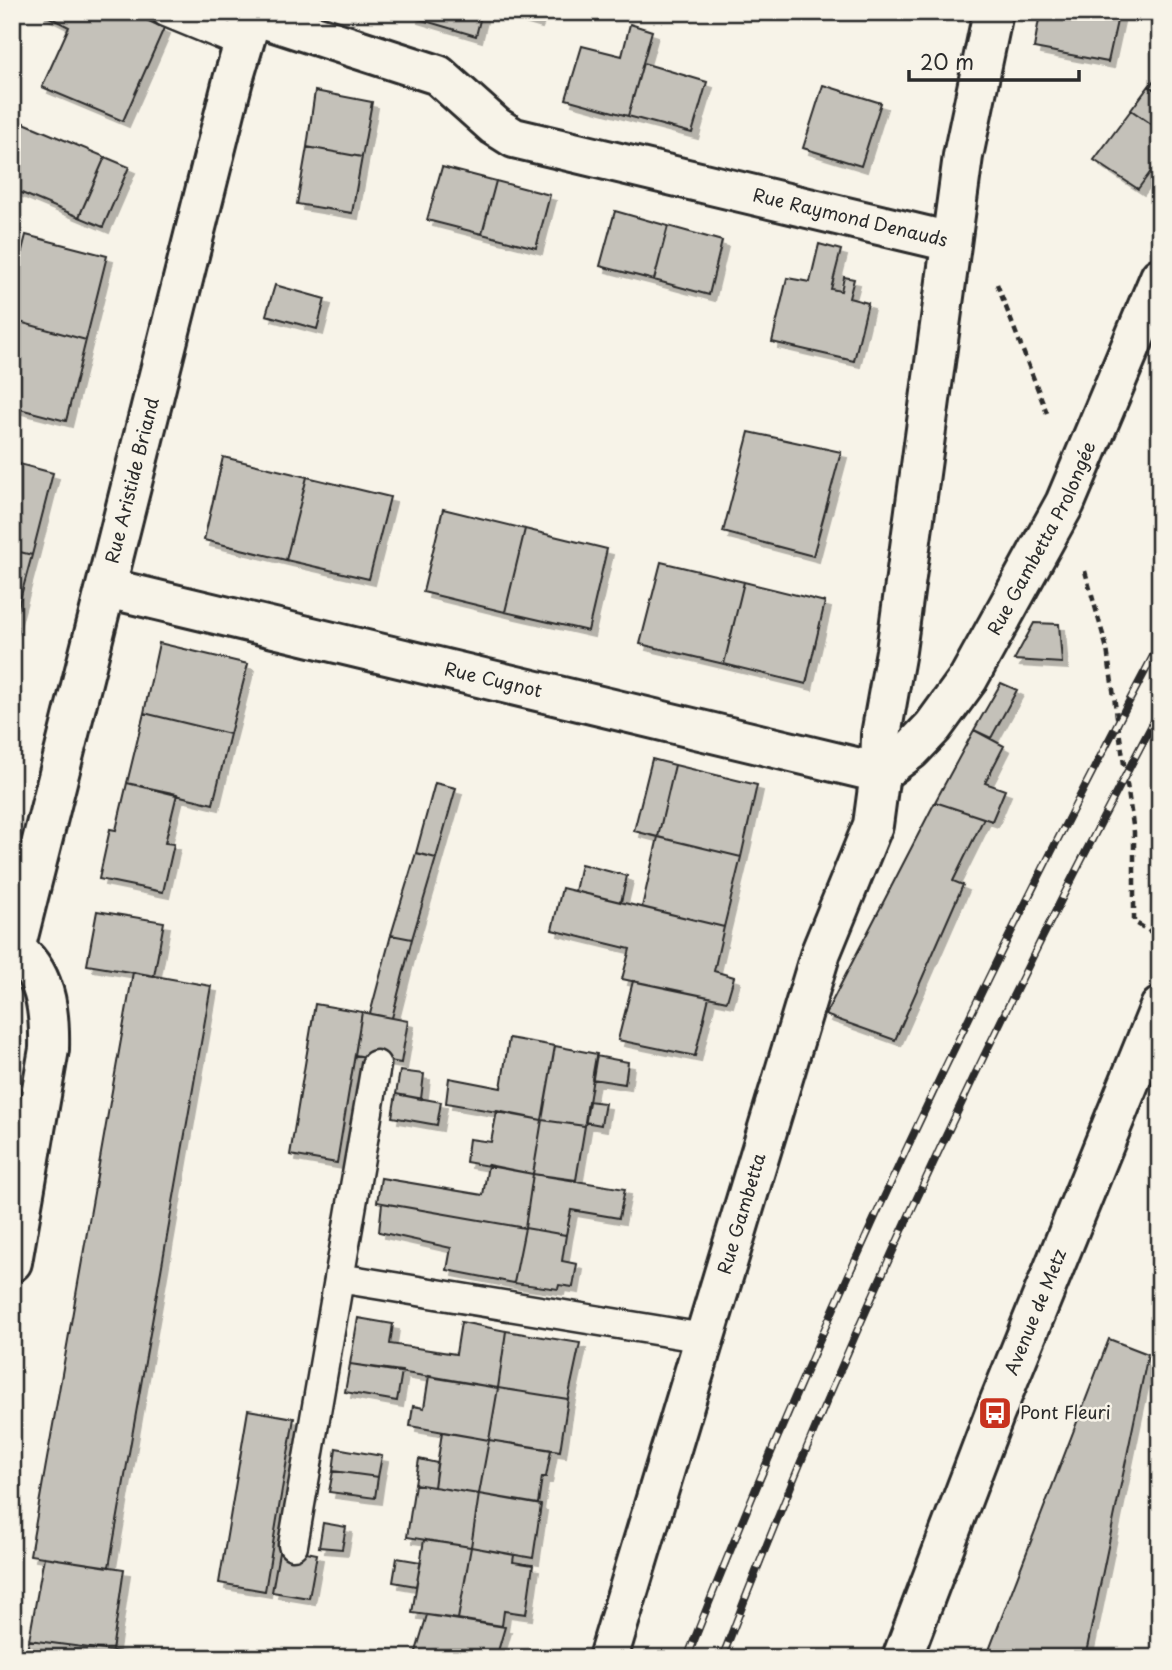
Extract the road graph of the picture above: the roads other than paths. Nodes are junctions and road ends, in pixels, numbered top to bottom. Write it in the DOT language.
graph roads {
  1 [pos="166,12"];
  2 [pos="993,12"];
  3 [pos="250,24"];
  4 [pos="951,242"];
  5 [pos="1160,277"];
  6 [pos="107,588"];
  7 [pos="880,774"];
  8 [pos="14,948"];
  9 [pos="1160,1007"];
  10 [pos="376,1065"];
  11 [pos="12,1262"];
  12 [pos="339,1278"];
  13 [pos="704,1338"];
  14 [pos="293,1545"];
  15 [pos="608,1658"];
  16 [pos="902,1658"];
  1 -- 3 [label="lane"];
  2 -- 4 [label="street"];
  3 -- 4 [label="street, Rue Raymond Denauds"];
  3 -- 6 [label="street, Rue Aristide Briand"];
  4 -- 7 [label="street, Rue Raymond Denauds"];
  5 -- 7 [label="street, Rue Gambetta Prolongée"];
  6 -- 7 [label="street, Rue Cugnot"];
  6 -- 8 [label="street, Rue Aristide Briand"];
  7 -- 13 [label="street, Rue Gambetta"];
  8 -- 11 [label="street"];
  9 -- 16 [label="street, Avenue de Metz"];
  10 -- 12 [label="lane"];
  12 -- 13 [label="lane"];
  12 -- 14 [label="lane"];
  13 -- 15 [label="street, Rue Gambetta"];
}
